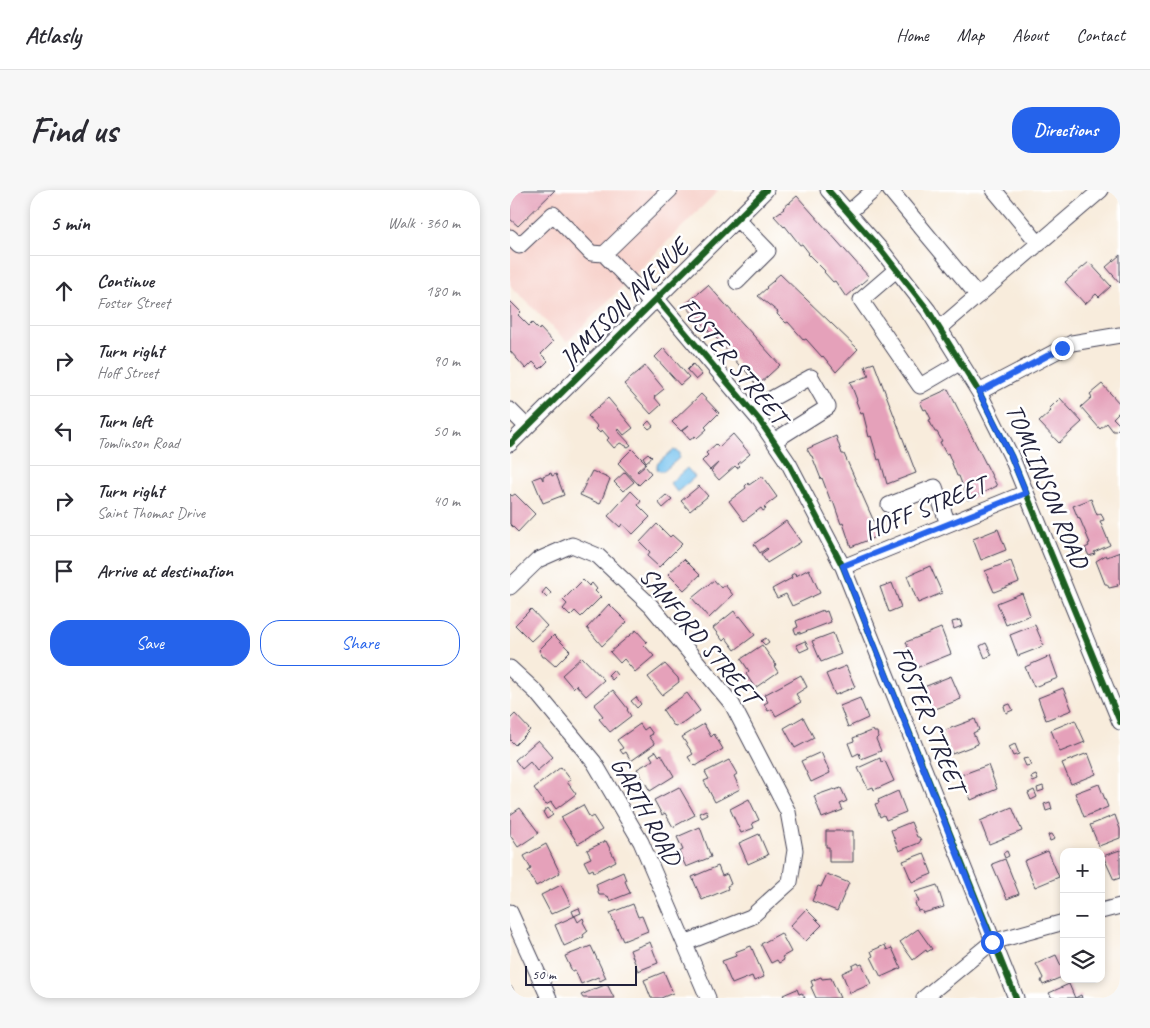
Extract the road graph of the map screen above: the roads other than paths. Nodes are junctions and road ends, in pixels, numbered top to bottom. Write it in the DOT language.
graph roads {
  1 [pos="670,190"];
  2 [pos="766,190"];
  3 [pos="828,190"];
  4 [pos="874,190"];
  5 [pos="890,190"];
  6 [pos="994,190"];
  7 [pos="1101,190"];
  8 [pos="848,213"];
  9 [pos="737,219"];
  10 [pos="510,237"];
  11 [pos="1039,244"];
  12 [pos="604,254"];
  13 [pos="896,269"];
  14 [pos="737,282"];
  15 [pos="978,296"];
  16 [pos="654,302"];
  17 [pos="940,328"];
  18 [pos="1120,335"];
  19 [pos="961,362"];
  20 [pos="979,392"];
  21 [pos="510,410"];
  22 [pos="751,410"];
  23 [pos="527,427"];
  24 [pos="774,441"];
  25 [pos="510,444"];
  26 [pos="1026,493"];
  27 [pos="889,505"];
  28 [pos="948,524"];
  29 [pos="843,566"];
  30 [pos="510,587"];
  31 [pos="510,668"];
  32 [pos="1120,722"];
  33 [pos="1120,906"];
  34 [pos="1105,910"];
  35 [pos="510,912"];
  36 [pos="1060,923"];
  37 [pos="992,942"];
  38 [pos="685,943"];
  39 [pos="548,998"];
  40 [pos="708,998"];
  41 [pos="924,998"];
  42 [pos="1016,998"];
  1 -- 12 [label="street"];
  2 -- 9 [label="street, JAMISON AVENUE"];
  3 -- 8 [label="street, TOMLINSON ROAD"];
  4 -- 8 [label="street"];
  5 -- 15 [label="street"];
  6 -- 11 [label="street"];
  7 -- 11 [label="street"];
  8 -- 13 [label="street, TOMLINSON ROAD"];
  9 -- 14 [label="street"];
  9 -- 16 [label="street, JAMISON AVENUE"];
  10 -- 12 [label="street"];
  11 -- 15 [label="street"];
  12 -- 16 [label="street, FOSTER STREET"];
  13 -- 17 [label="street, TOMLINSON ROAD"];
  13 -- 19 [label="street"];
  15 -- 17 [label="street"];
  16 -- 22 [label="street, FOSTER STREET"];
  16 -- 23 [label="street, JAMISON AVENUE"];
  17 -- 19 [label="street, TOMLINSON ROAD"];
  18 -- 20 [label="street"];
  19 -- 20 [label="street, TOMLINSON ROAD"];
  20 -- 26 [label="street, TOMLINSON ROAD"];
  21 -- 23 [label="street"];
  22 -- 24 [label="street, FOSTER STREET"];
  22 -- 24 [label="street"];
  23 -- 25 [label="street, JAMISON AVENUE"];
  24 -- 29 [label="street, FOSTER STREET"];
  26 -- 28 [label="street, HOFF STREET"];
  26 -- 32 [label="street, TOMLINSON ROAD"];
  27 -- 28 [label="street"];
  28 -- 29 [label="street, HOFF STREET"];
  29 -- 37 [label="street, FOSTER STREET"];
  30 -- 38 [label="street, SANFORD STREET"];
  31 -- 38 [label="street, GARTH ROAD"];
  33 -- 34 [label="street"];
  35 -- 39 [label="street"];
  36 -- 37 [label="street"];
  37 -- 41 [label="street"];
  37 -- 42 [label="street, FOSTER STREET"];
  38 -- 40 [label="street, GARTH ROAD"];
}
